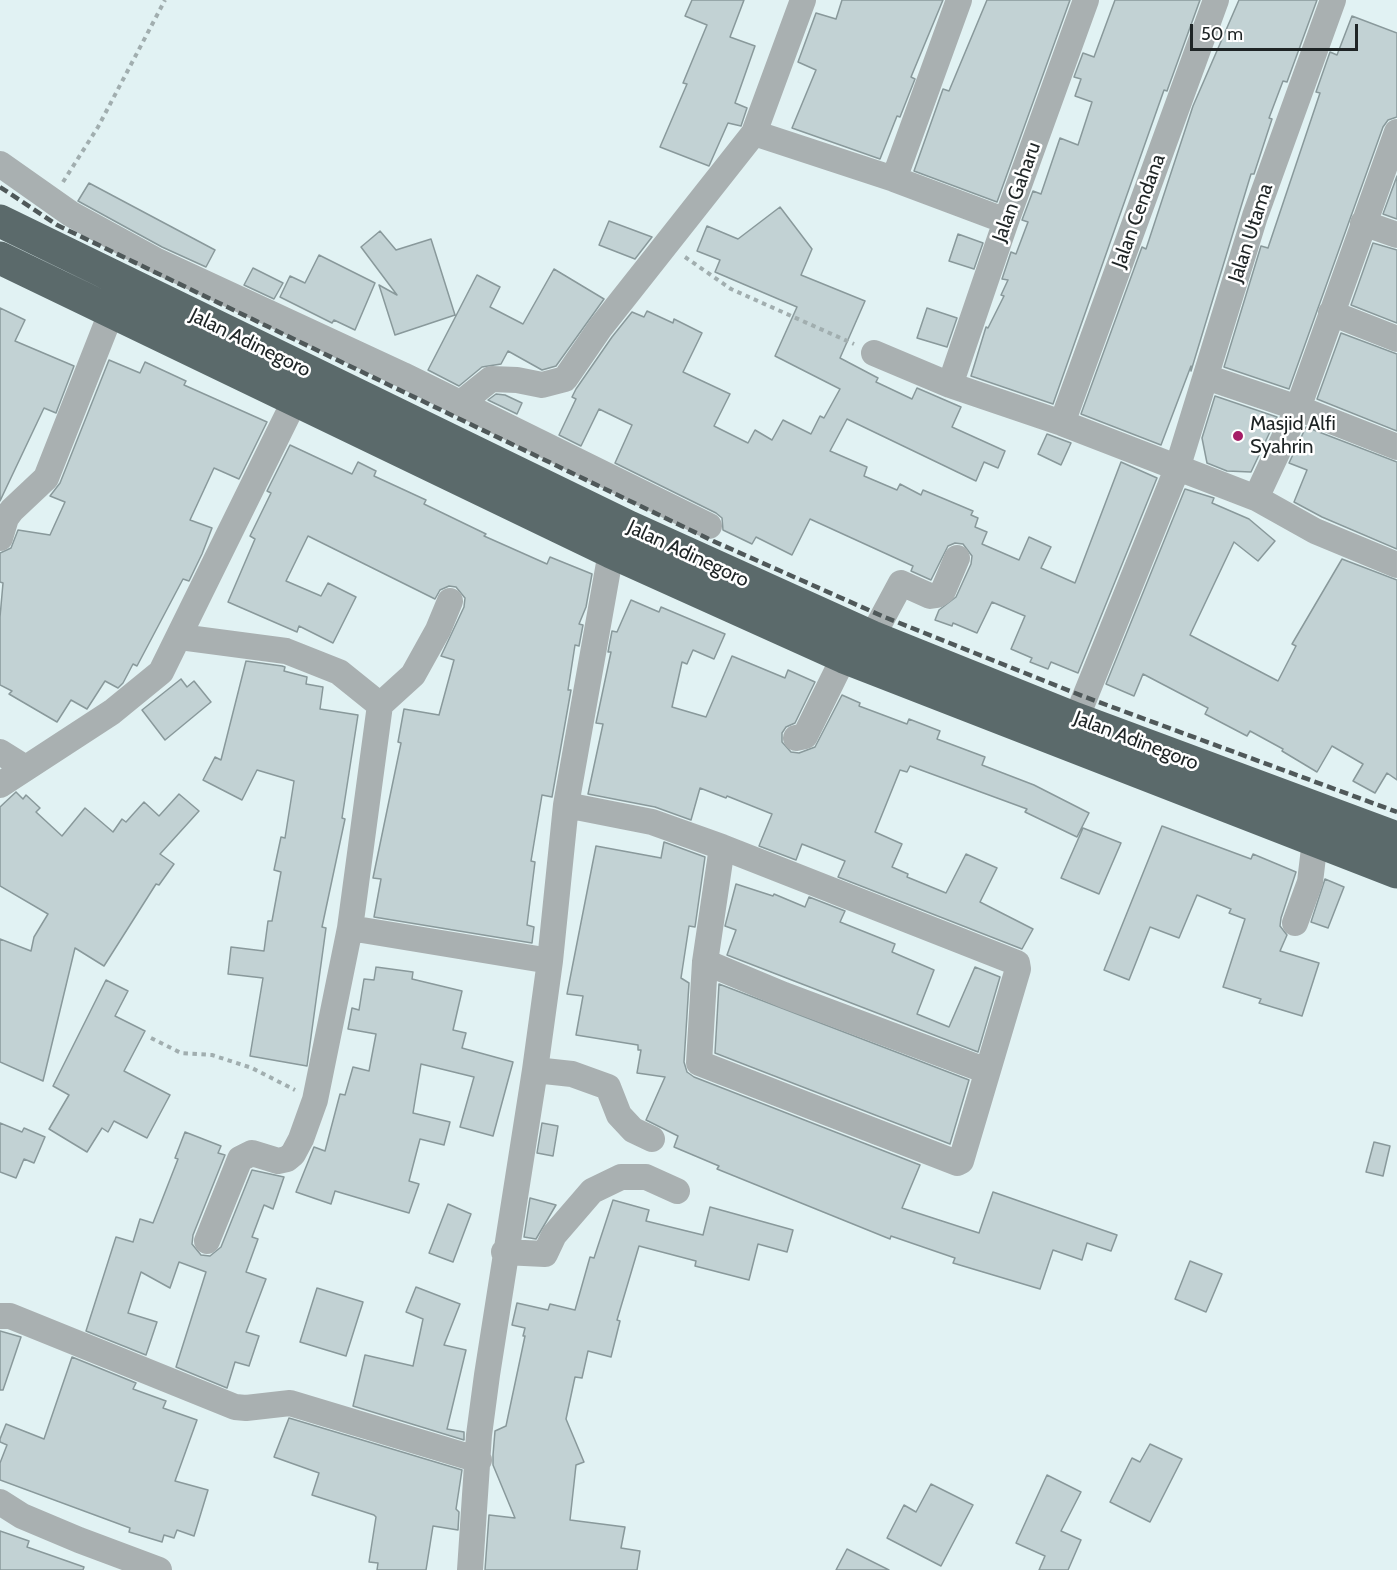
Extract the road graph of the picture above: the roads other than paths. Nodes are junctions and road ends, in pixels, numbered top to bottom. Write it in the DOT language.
graph roads {
  1 [pos="803,0"];
  2 [pos="959,0"];
  3 [pos="1086,0"];
  4 [pos="1216,0"];
  5 [pos="1332,0"];
  6 [pos="1397,132"];
  7 [pos="754,133"];
  8 [pos="0,164"];
  9 [pos="894,179"];
  10 [pos="0,221"];
  11 [pos="1006,221"];
  12 [pos="1363,223"];
  13 [pos="1397,236"];
  14 [pos="0,258"];
  15 [pos="111,313"];
  16 [pos="1330,313"];
  17 [pos="1397,339"];
  18 [pos="874,353"];
  19 [pos="403,375"];
  20 [pos="1206,377"];
  21 [pos="951,385"];
  22 [pos="294,402"];
  23 [pos="461,403"];
  24 [pos="1298,408"];
  25 [pos="387,409"];
  26 [pos="1062,423"];
  27 [pos="1397,447"];
  28 [pos="1177,469"];
  29 [pos="1256,498"];
  30 [pos="710,526"];
  31 [pos="0,538"];
  32 [pos="611,552"];
  33 [pos="957,558"];
  34 [pos="1397,565"];
  35 [pos="450,602"];
  36 [pos="180,637"];
  37 [pos="872,638"];
  38 [pos="844,657"];
  39 [pos="380,705"];
  40 [pos="1076,719"];
  41 [pos="796,738"];
  42 [pos="0,753"];
  43 [pos="24,767"];
  44 [pos="0,785"];
  45 [pos="566,805"];
  46 [pos="1397,838"];
  47 [pos="1315,840"];
  48 [pos="722,847"];
  49 [pos="1397,872"];
  50 [pos="1295,923"];
  51 [pos="350,928"];
  52 [pos="550,961"];
  53 [pos="705,962"];
  54 [pos="535,1070"];
  55 [pos="987,1071"];
  56 [pos="652,1140"];
  57 [pos="677,1191"];
  58 [pos="207,1241"];
  59 [pos="504,1252"];
  60 [pos="0,1316"];
  61 [pos="479,1460"];
  62 [pos="0,1502"];
  63 [pos="159,1570"];
  64 [pos="470,1570"];
  1 -- 7 [label="street"];
  2 -- 9 [label="street"];
  3 -- 11 [label="street, Jalan Gaharu"];
  4 -- 26 [label="street, Jalan Cendana"];
  5 -- 20 [label="street, Jalan Utama"];
  6 -- 12 [label="street"];
  7 -- 9 [label="street"];
  7 -- 23 [label="street"];
  8 -- 19 [label="street"];
  9 -- 11 [label="street"];
  10 -- 25 [label="highway, Jalan Adinegoro"];
  11 -- 21 [label="street, Jalan Gaharu"];
  12 -- 13 [label="street"];
  12 -- 16 [label="street"];
  14 -- 15 [label="highway, Jalan Adinegoro"];
  15 -- 22 [label="highway, Jalan Adinegoro"];
  15 -- 31 [label="street"];
  16 -- 17 [label="street"];
  16 -- 24 [label="street"];
  18 -- 21 [label="street"];
  19 -- 23 [label="street"];
  19 -- 25 [label="street"];
  20 -- 24 [label="street"];
  20 -- 28 [label="street, Jalan Utama"];
  21 -- 26 [label="street"];
  22 -- 32 [label="highway, Jalan Adinegoro"];
  22 -- 36 [label="street"];
  23 -- 30 [label="street"];
  24 -- 27 [label="street"];
  24 -- 29 [label="street"];
  25 -- 37 [label="highway, Jalan Adinegoro"];
  26 -- 28 [label="street"];
  28 -- 29 [label="street"];
  28 -- 40 [label="street, Jalan Utama"];
  29 -- 34 [label="street"];
  32 -- 38 [label="highway, Jalan Adinegoro"];
  32 -- 45 [label="street"];
  33 -- 37 [label="street"];
  35 -- 39 [label="street"];
  36 -- 39 [label="street"];
  36 -- 43 [label="street"];
  37 -- 40 [label="highway, Jalan Adinegoro"];
  38 -- 41 [label="street"];
  38 -- 47 [label="highway, Jalan Adinegoro"];
  39 -- 51 [label="street"];
  40 -- 46 [label="highway, Jalan Adinegoro"];
  42 -- 43 [label="street"];
  43 -- 44 [label="street"];
  45 -- 48 [label="street"];
  45 -- 52 [label="street"];
  47 -- 49 [label="highway, Jalan Adinegoro"];
  47 -- 50 [label="street"];
  48 -- 53 [label="street"];
  48 -- 55 [label="street"];
  51 -- 52 [label="street"];
  51 -- 58 [label="street"];
  52 -- 54 [label="street"];
  53 -- 55 [label="street"];
  53 -- 55 [label="street"];
  54 -- 56 [label="street"];
  54 -- 59 [label="street"];
  57 -- 59 [label="street"];
  59 -- 61 [label="street"];
  60 -- 61 [label="street"];
  61 -- 64 [label="street"];
  62 -- 63 [label="street"];
}
